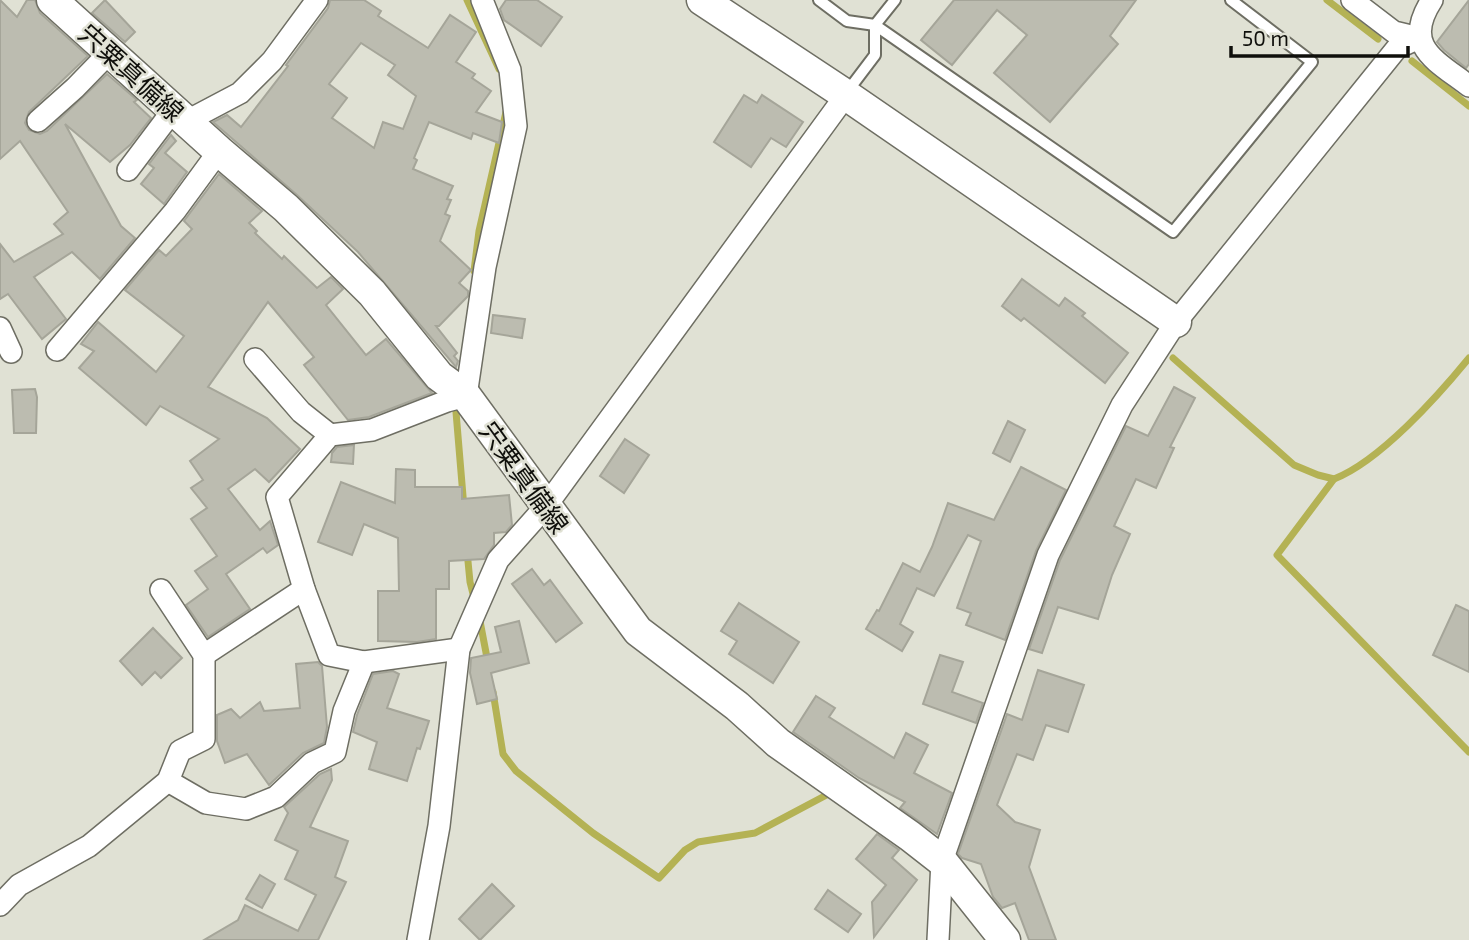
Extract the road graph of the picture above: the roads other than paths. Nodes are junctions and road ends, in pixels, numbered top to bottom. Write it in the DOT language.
graph roads {
  1 [pos="52,0"];
  2 [pos="317,0"];
  3 [pos="482,0"];
  4 [pos="702,0"];
  5 [pos="819,0"];
  6 [pos="895,0"];
  7 [pos="1231,0"];
  8 [pos="1352,0"];
  9 [pos="1432,0"];
  10 [pos="875,24"];
  11 [pos="1419,37"];
  12 [pos="110,51"];
  13 [pos="1469,86"];
  14 [pos="846,95"];
  15 [pos="181,115"];
  16 [pos="38,121"];
  17 [pos="219,151"];
  18 [pos="128,170"];
  19 [pos="1176,322"];
  20 [pos="0,328"];
  21 [pos="57,350"];
  22 [pos="12,352"];
  23 [pos="255,359"];
  24 [pos="466,396"];
  25 [pos="330,435"];
  26 [pos="546,506"];
  27 [pos="304,589"];
  28 [pos="161,590"];
  29 [pos="459,649"];
  30 [pos="204,655"];
  31 [pos="364,662"];
  32 [pos="168,781"];
  33 [pos="942,861"];
  34 [pos="0,905"];
  35 [pos="418,940"];
  36 [pos="938,940"];
  37 [pos="1005,940"];
  1 -- 12 [label="main road, 宍粟真備線"];
  2 -- 15 [label="street"];
  3 -- 24 [label="street"];
  4 -- 14 [label="main road"];
  5 -- 10 [label="lane"];
  6 -- 10 [label="lane"];
  7 -- 10 [label="lane"];
  8 -- 11 [label="street"];
  9 -- 11 [label="street"];
  10 -- 14 [label="lane"];
  11 -- 13 [label="street"];
  11 -- 19 [label="street"];
  12 -- 15 [label="main road, 宍粟真備線"];
  12 -- 16 [label="street"];
  14 -- 19 [label="main road"];
  14 -- 26 [label="street"];
  15 -- 17 [label="main road, 宍粟真備線"];
  15 -- 18 [label="street"];
  17 -- 21 [label="street"];
  17 -- 24 [label="main road, 宍粟真備線"];
  19 -- 33 [label="street"];
  20 -- 22 [label="street"];
  23 -- 25 [label="street"];
  24 -- 25 [label="street"];
  24 -- 26 [label="main road, 宍粟真備線"];
  25 -- 27 [label="street"];
  26 -- 29 [label="street"];
  26 -- 33 [label="main road, 宍粟真備線"];
  27 -- 30 [label="street"];
  27 -- 31 [label="street"];
  28 -- 30 [label="street"];
  29 -- 31 [label="street"];
  29 -- 35 [label="street"];
  30 -- 32 [label="street"];
  31 -- 32 [label="street"];
  32 -- 34 [label="street"];
  33 -- 36 [label="street"];
  33 -- 37 [label="main road, 宍粟真備線"];
}
